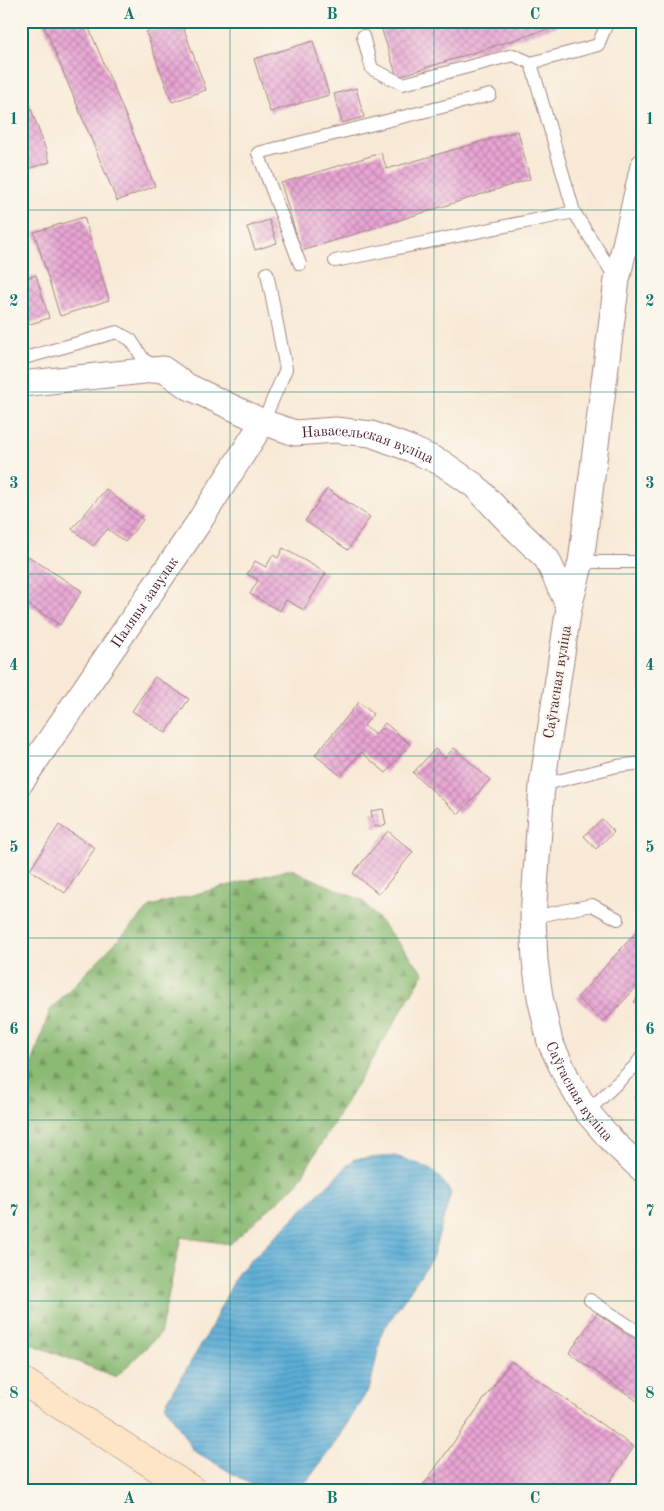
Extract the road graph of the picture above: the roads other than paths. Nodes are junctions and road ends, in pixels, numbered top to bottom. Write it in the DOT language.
graph roads {
  1 [pos="608,21"];
  2 [pos="363,36"];
  3 [pos="531,63"];
  4 [pos="490,95"];
  5 [pos="643,166"];
  6 [pos="574,212"];
  7 [pos="334,261"];
  8 [pos="300,264"];
  9 [pos="267,273"];
  10 [pos="617,280"];
  11 [pos="21,358"];
  12 [pos="164,369"];
  13 [pos="21,384"];
  14 [pos="263,422"];
  15 [pos="581,562"];
  16 [pos="643,562"];
  17 [pos="569,607"];
  18 [pos="643,763"];
  19 [pos="21,782"];
  20 [pos="542,785"];
  21 [pos="533,917"];
  22 [pos="618,919"];
  23 [pos="643,1055"];
  24 [pos="587,1112"];
  25 [pos="643,1170"];
  26 [pos="590,1300"];
  27 [pos="643,1335"];
  28 [pos="21,1380"];
  29 [pos="192,1490"];
  1 -- 3 [label="lane"];
  2 -- 3 [label="lane"];
  3 -- 6 [label="lane"];
  4 -- 8 [label="lane"];
  5 -- 10 [label="street, Саўгасная вуліца"];
  6 -- 7 [label="lane"];
  6 -- 10 [label="lane"];
  9 -- 14 [label="lane"];
  10 -- 15 [label="street, Саўгасная вуліца"];
  11 -- 12 [label="lane"];
  12 -- 13 [label="street"];
  12 -- 14 [label="street, Навасельская вуліца"];
  14 -- 17 [label="street, Навасельская вуліца"];
  14 -- 19 [label="street, Палявы завулак"];
  15 -- 16 [label="lane"];
  15 -- 17 [label="street, Саўгасная вуліца"];
  17 -- 20 [label="street, Саўгасная вуліца"];
  18 -- 20 [label="lane"];
  20 -- 21 [label="street, Саўгасная вуліца"];
  21 -- 22 [label="lane"];
  21 -- 24 [label="street, Саўгасная вуліца"];
  23 -- 24 [label="lane"];
  24 -- 25 [label="street, Саўгасная вуліца"];
  26 -- 27 [label="lane"];
  28 -- 29 [label="main road"];
}
